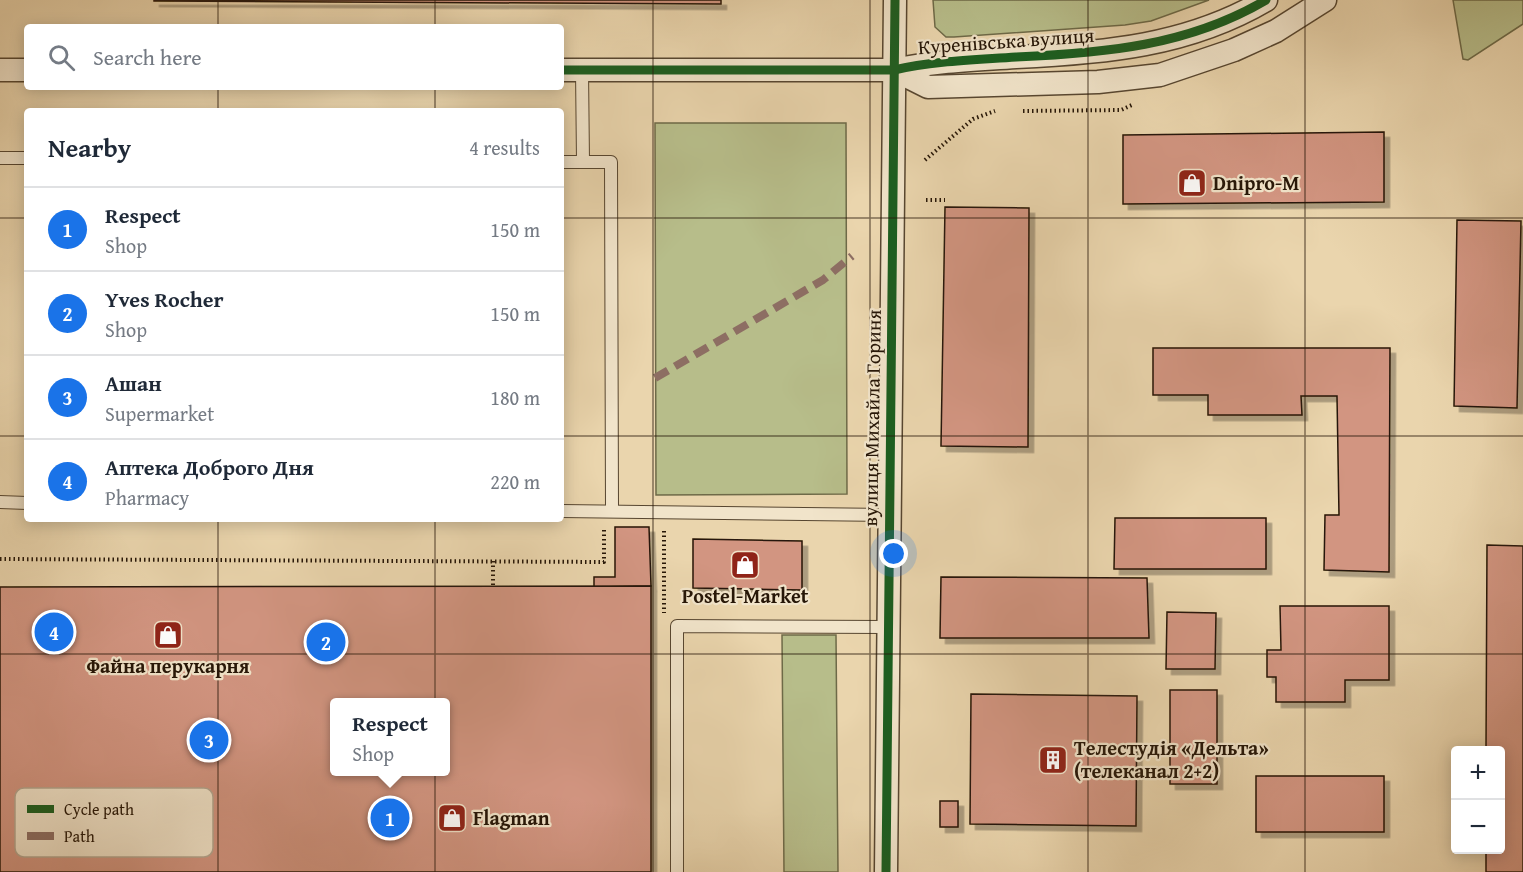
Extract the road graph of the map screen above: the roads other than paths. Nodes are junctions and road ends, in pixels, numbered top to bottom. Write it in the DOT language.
graph roads {
  1 [pos="895,0"];
  2 [pos="1266,0"];
  3 [pos="1325,0"];
  4 [pos="0,70"];
  5 [pos="24,70"];
  6 [pos="572,70"];
  7 [pos="894,70"];
  8 [pos="0,158"];
  9 [pos="24,158"];
  10 [pos="564,162"];
  11 [pos="583,162"];
  12 [pos="0,502"];
  13 [pos="24,503"];
  14 [pos="564,511"];
  15 [pos="612,511"];
  16 [pos="889,515"];
  17 [pos="888,627"];
  18 [pos="677,872"];
  19 [pos="886,872"];
  1 -- 7 [label="street, вулиця Михайла Гориня"];
  2 -- 7 [label="street, Куренівська вулиця"];
  3 -- 7 [label="street, Куренівська вулиця"];
  4 -- 5 [label="street"];
  6 -- 7 [label="street, Куренівська вулиця"];
  6 -- 11 [label="lane"];
  7 -- 16 [label="street, вулиця Михайла Гориня"];
  8 -- 9 [label="lane"];
  10 -- 11 [label="lane"];
  11 -- 15 [label="lane"];
  12 -- 13 [label="lane"];
  14 -- 15 [label="lane"];
  15 -- 16 [label="lane"];
  16 -- 17 [label="street, вулиця Михайла Гориня"];
  17 -- 18 [label="lane"];
  17 -- 19 [label="street, вулиця Михайла Гориня"];
}
